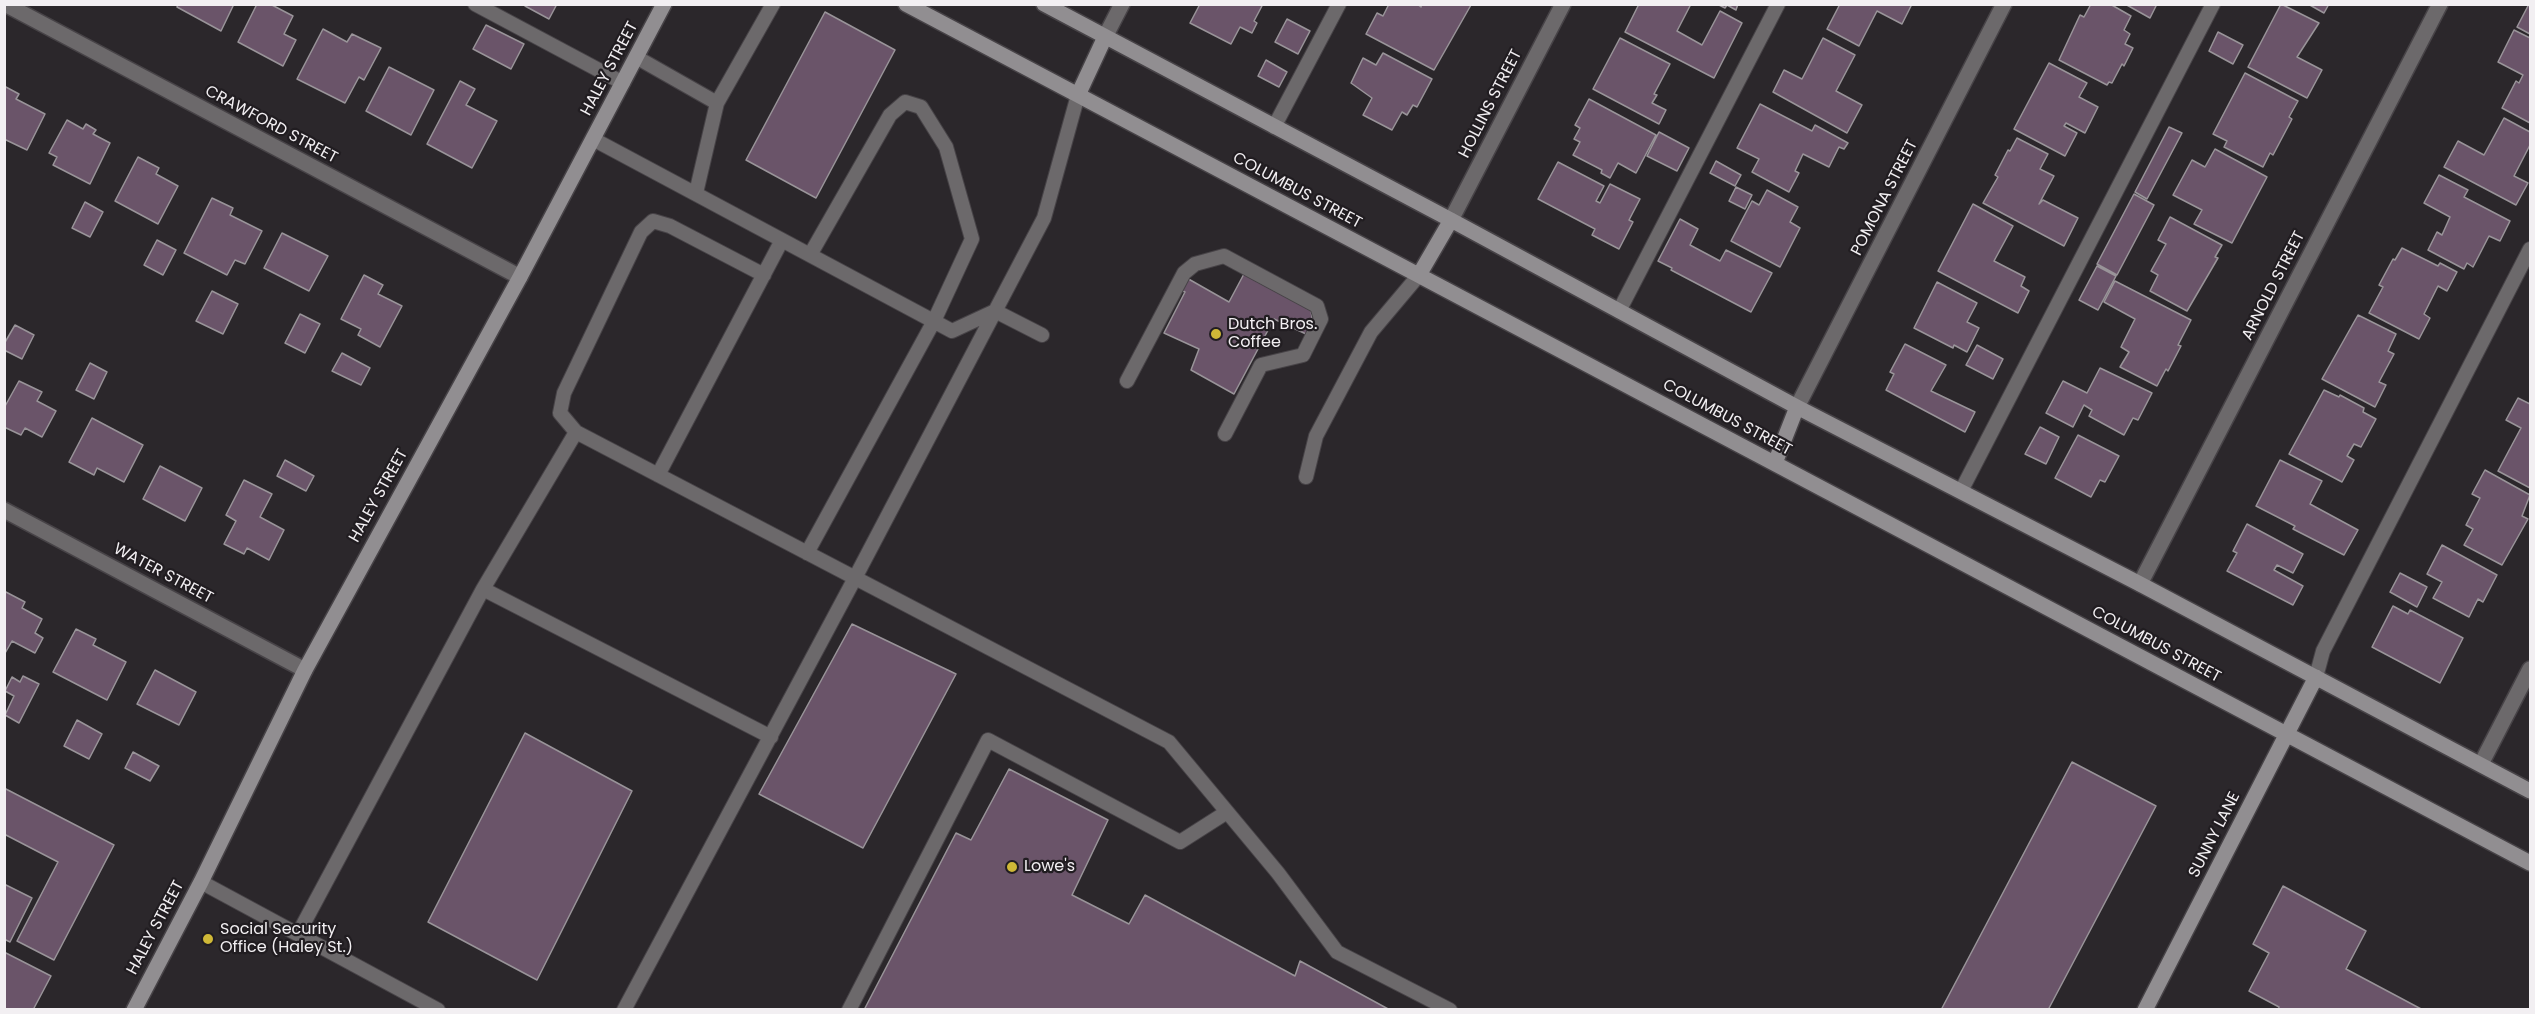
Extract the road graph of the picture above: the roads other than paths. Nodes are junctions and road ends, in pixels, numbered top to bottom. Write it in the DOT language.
graph roads {
  1 [pos="5,4"];
  2 [pos="475,4"];
  3 [pos="664,4"];
  4 [pos="774,4"];
  5 [pos="906,4"];
  6 [pos="1044,4"];
  7 [pos="1122,4"];
  8 [pos="1338,4"];
  9 [pos="1563,4"];
  10 [pos="1778,4"];
  11 [pos="2004,4"];
  12 [pos="2213,4"];
  13 [pos="2440,4"];
  14 [pos="1105,37"];
  15 [pos="636,57"];
  16 [pos="623,83"];
  17 [pos="1078,95"];
  18 [pos="717,103"];
  19 [pos="1275,127"];
  20 [pos="593,139"];
  21 [pos="696,193"];
  22 [pos="1451,220"];
  23 [pos="782,240"];
  24 [pos="2530,249"];
  25 [pos="810,255"];
  26 [pos="764,275"];
  27 [pos="1419,275"];
  28 [pos="520,277"];
  29 [pos="995,311"];
  30 [pos="1619,311"];
  31 [pos="934,321"];
  32 [pos="1042,335"];
  33 [pos="1127,381"];
  34 [pos="1797,407"];
  35 [pos="576,432"];
  36 [pos="1225,434"];
  37 [pos="1774,463"];
  38 [pos="658,475"];
  39 [pos="1306,477"];
  40 [pos="1961,491"];
  41 [pos="4,510"];
  42 [pos="807,553"];
  43 [pos="855,578"];
  44 [pos="2140,584"];
  45 [pos="483,589"];
  46 [pos="2530,669"];
  47 [pos="305,670"];
  48 [pos="2316,677"];
  49 [pos="2287,735"];
  50 [pos="771,737"];
  51 [pos="2481,764"];
  52 [pos="2530,791"];
  53 [pos="1227,812"];
  54 [pos="2530,863"];
  55 [pos="201,882"];
  56 [pos="298,934"];
  57 [pos="134,1010"];
  58 [pos="438,1010"];
  59 [pos="624,1010"];
  60 [pos="849,1010"];
  61 [pos="1450,1010"];
  62 [pos="2145,1010"];
  1 -- 28 [label="street, CRAWFORD STREET"];
  2 -- 16 [label="lane"];
  3 -- 15 [label="main road, HALEY STREET"];
  4 -- 18 [label="lane"];
  5 -- 17 [label="main road, COLUMBUS STREET"];
  6 -- 14 [label="main road"];
  7 -- 14 [label="street"];
  8 -- 19 [label="lane"];
  9 -- 22 [label="street, HOLLINS STREET"];
  10 -- 30 [label="lane"];
  11 -- 34 [label="street, POMONA STREET"];
  12 -- 40 [label="lane"];
  13 -- 44 [label="street, ARNOLD STREET"];
  14 -- 17 [label="main road"];
  14 -- 19 [label="main road"];
  15 -- 16 [label="main road, HALEY STREET"];
  15 -- 18 [label="lane"];
  16 -- 20 [label="main road, HALEY STREET"];
  17 -- 27 [label="main road, COLUMBUS STREET"];
  17 -- 29 [label="lane"];
  18 -- 21 [label="lane"];
  19 -- 22 [label="main road"];
  20 -- 21 [label="lane"];
  20 -- 28 [label="main road, HALEY STREET"];
  21 -- 23 [label="lane"];
  22 -- 27 [label="main road"];
  22 -- 30 [label="main road"];
  23 -- 25 [label="lane"];
  23 -- 26 [label="lane"];
  24 -- 48 [label="lane"];
  25 -- 31 [label="lane"];
  25 -- 31 [label="lane"];
  26 -- 35 [label="lane"];
  26 -- 38 [label="lane"];
  27 -- 37 [label="main road, COLUMBUS STREET"];
  27 -- 39 [label="lane"];
  28 -- 47 [label="main road, HALEY STREET"];
  29 -- 31 [label="lane"];
  29 -- 32 [label="lane"];
  29 -- 43 [label="lane"];
  30 -- 34 [label="main road"];
  31 -- 42 [label="lane"];
  33 -- 36 [label="lane"];
  34 -- 37 [label="main road"];
  34 -- 40 [label="main road"];
  35 -- 38 [label="lane"];
  35 -- 45 [label="lane"];
  37 -- 49 [label="main road, COLUMBUS STREET"];
  38 -- 42 [label="lane"];
  40 -- 44 [label="main road"];
  41 -- 47 [label="street, WATER STREET"];
  42 -- 43 [label="lane"];
  43 -- 50 [label="lane"];
  43 -- 53 [label="lane"];
  44 -- 48 [label="main road"];
  45 -- 50 [label="lane"];
  45 -- 56 [label="lane"];
  46 -- 51 [label="street"];
  47 -- 55 [label="main road, HALEY STREET"];
  48 -- 49 [label="main road, SUNNY LANE"];
  48 -- 51 [label="main road"];
  49 -- 54 [label="main road, COLUMBUS STREET"];
  49 -- 62 [label="main road, SUNNY LANE"];
  50 -- 59 [label="lane"];
  51 -- 52 [label="main road"];
  53 -- 60 [label="lane"];
  53 -- 61 [label="lane"];
  55 -- 56 [label="lane"];
  55 -- 57 [label="main road, HALEY STREET"];
  56 -- 58 [label="lane"];
}
